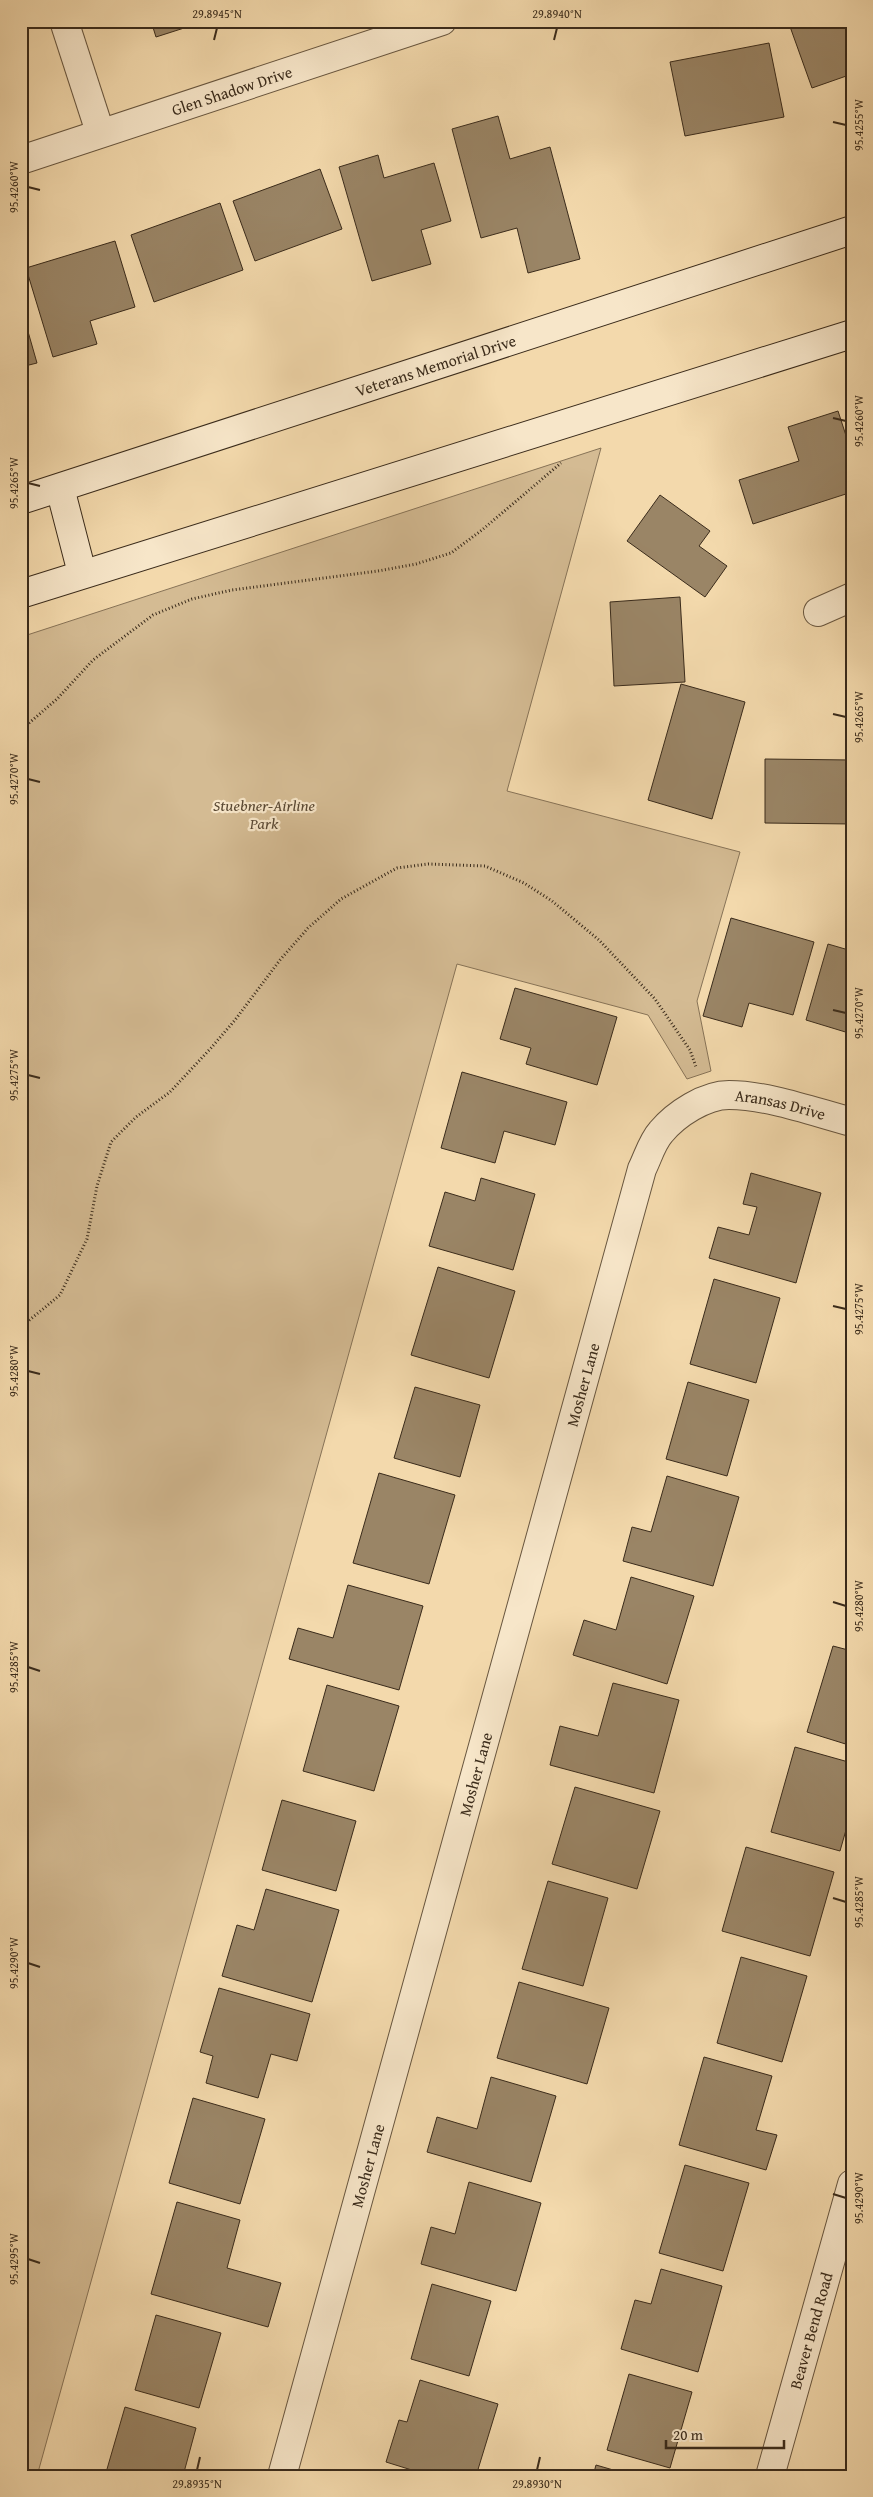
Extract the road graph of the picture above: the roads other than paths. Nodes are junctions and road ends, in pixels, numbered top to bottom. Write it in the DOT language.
graph roads {
  1 [pos="64,21"];
  2 [pos="442,21"];
  3 [pos="100,132"];
  4 [pos="21,160"];
  5 [pos="852,230"];
  6 [pos="852,334"];
  7 [pos="60,488"];
  8 [pos="21,500"];
  9 [pos="82,574"];
  10 [pos="21,594"];
  11 [pos="852,597"];
  12 [pos="818,612"];
  13 [pos="706,1100"];
  14 [pos="852,1122"];
  15 [pos="852,2184"];
  16 [pos="282,2476"];
  17 [pos="770,2476"];
  1 -- 3 [label="street"];
  2 -- 3 [label="street, Glen Shadow Drive"];
  3 -- 4 [label="street, Glen Shadow Drive"];
  5 -- 7 [label="street, Veterans Memorial Drive"];
  6 -- 9 [label="street"];
  7 -- 8 [label="street, Veterans Memorial Drive"];
  7 -- 9 [label="street"];
  9 -- 10 [label="street"];
  11 -- 12 [label="street"];
  13 -- 14 [label="street, Aransas Drive"];
  13 -- 16 [label="street, Mosher Lane"];
  15 -- 17 [label="street, Beaver Bend Road"];
}
